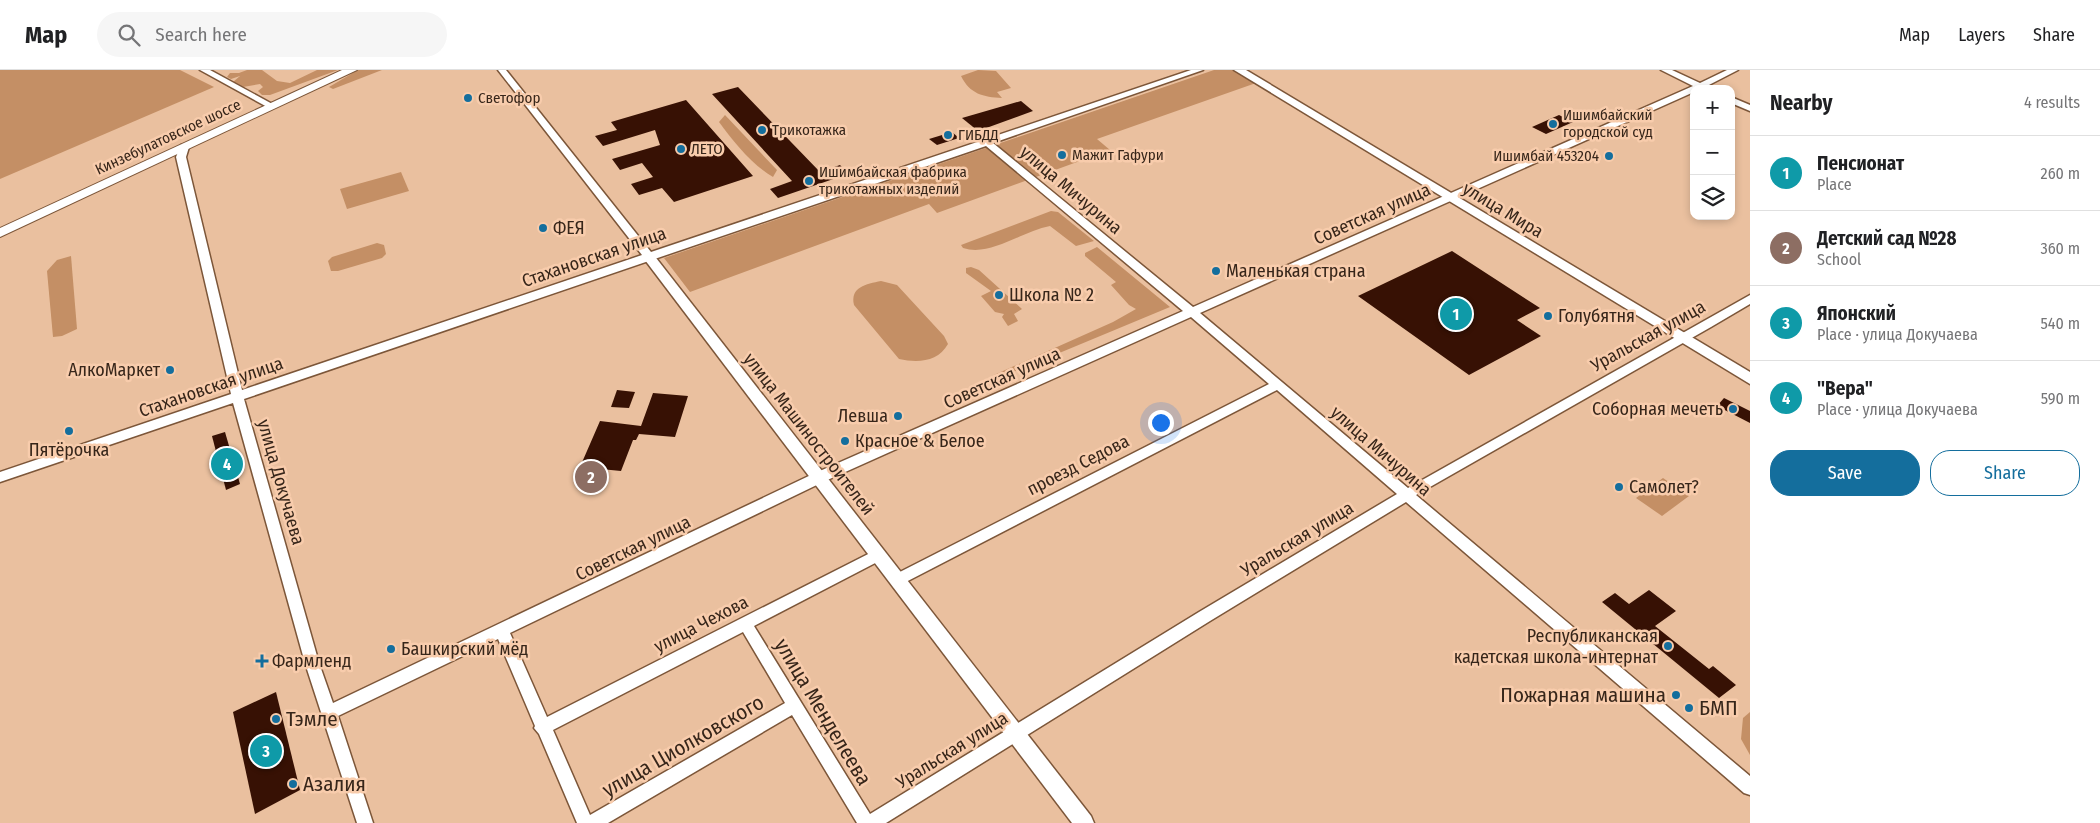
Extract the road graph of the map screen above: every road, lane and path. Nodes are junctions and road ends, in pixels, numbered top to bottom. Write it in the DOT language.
graph roads {
  1 [pos="204,70"];
  2 [pos="350,70"];
  3 [pos="502,70"];
  4 [pos="1199,70"];
  5 [pos="1239,70"];
  6 [pos="1665,70"];
  7 [pos="1734,70"];
  8 [pos="1693,85"];
  9 [pos="1705,85"];
  10 [pos="1690,92"];
  11 [pos="1735,102"];
  12 [pos="272,106"];
  13 [pos="1750,108"];
  14 [pos="988,143"];
  15 [pos="184,147"];
  16 [pos="1450,198"];
  17 [pos="0,233"];
  18 [pos="649,257"];
  19 [pos="1750,299"];
  20 [pos="1192,313"];
  21 [pos="1683,340"];
  22 [pos="1750,379"];
  23 [pos="1277,385"];
  24 [pos="237,396"];
  25 [pos="0,477"];
  26 [pos="818,478"];
  27 [pos="1406,496"];
  28 [pos="878,555"];
  29 [pos="897,580"];
  30 [pos="745,623"];
  31 [pos="502,631"];
  32 [pos="794,706"];
  33 [pos="330,712"];
  34 [pos="542,728"];
  35 [pos="1015,733"];
  36 [pos="1750,787"];
  37 [pos="365,823"];
  38 [pos="585,823"];
  39 [pos="592,823"];
  40 [pos="866,823"];
  41 [pos="871,823"];
  42 [pos="1084,823"];
  1 -- 12 [label="street"];
  2 -- 12 [label="main road, Кинзебулатовское шоссе"];
  3 -- 18 [label="street, улица Машиностроителей"];
  4 -- 14 [label="street, Стахановская улица"];
  5 -- 16 [label="street, улица Мира"];
  6 -- 8 [label="street"];
  7 -- 9 [label="street, Советская улица"];
  10 -- 16 [label="street, Советская улица"];
  11 -- 13 [label="street"];
  12 -- 15 [label="main road, Кинзебулатовское шоссе"];
  14 -- 18 [label="street, Стахановская улица"];
  14 -- 20 [label="street, улица Мичурина"];
  15 -- 17 [label="main road, Кинзебулатовское шоссе"];
  15 -- 24 [label="street, улица Докучаева"];
  16 -- 20 [label="street, Советская улица"];
  16 -- 21 [label="street, улица Мира"];
  18 -- 24 [label="street, Стахановская улица"];
  18 -- 26 [label="street, улица Машиностроителей"];
  19 -- 21 [label="street, Уральская улица"];
  20 -- 23 [label="street, улица Мичурина"];
  20 -- 26 [label="street, Советская улица"];
  21 -- 22 [label="street, улица Мира"];
  21 -- 27 [label="street, Уральская улица"];
  23 -- 27 [label="street, улица Мичурина"];
  23 -- 29 [label="street, проезд Седова"];
  24 -- 25 [label="street, Стахановская улица"];
  24 -- 33 [label="street, улица Докучаева"];
  26 -- 28 [label="street, улица Машиностроителей"];
  26 -- 31 [label="street, Советская улица"];
  27 -- 35 [label="street, Уральская улица"];
  27 -- 36 [label="street, улица Мичурина"];
  28 -- 29 [label="street, улица Машиностроителей"];
  28 -- 30 [label="street, улица Чехова"];
  29 -- 35 [label="street, улица Машиностроителей"];
  30 -- 32 [label="street, улица Менделеева"];
  30 -- 34 [label="street, улица Чехова"];
  31 -- 33 [label="street, Советская улица"];
  31 -- 34 [label="street"];
  32 -- 39 [label="street, улица Циолковского"];
  32 -- 40 [label="street, улица Менделеева"];
  33 -- 37 [label="street, улица Докучаева"];
  34 -- 38 [label="street"];
  35 -- 41 [label="street, Уральская улица"];
  35 -- 42 [label="street, улица Машиностроителей"];
}
